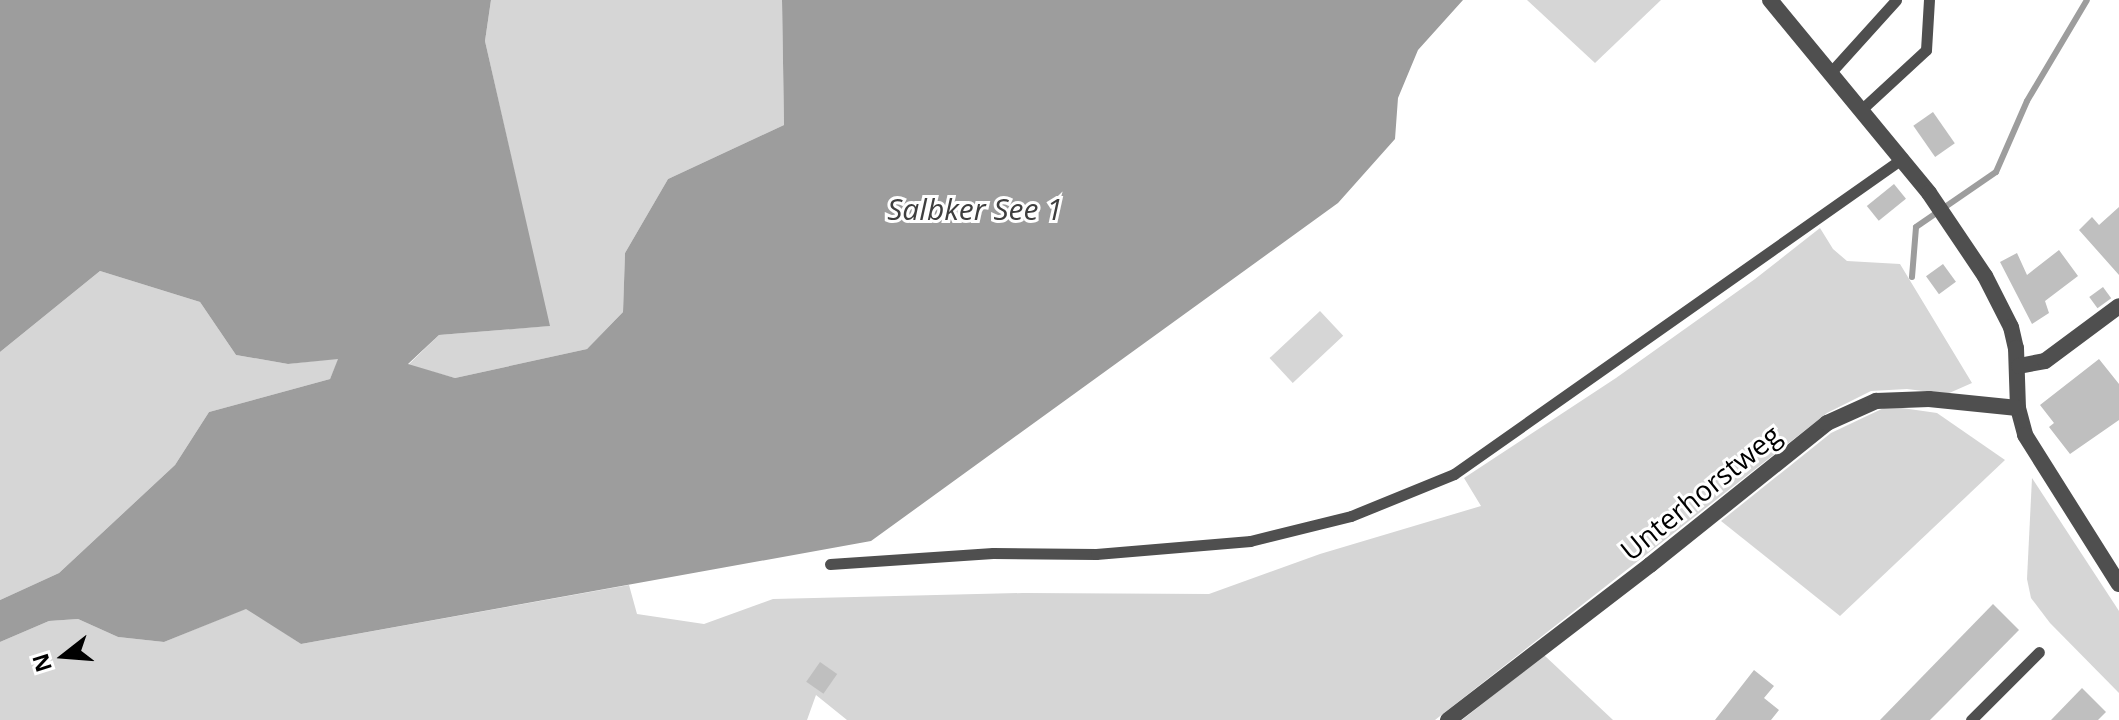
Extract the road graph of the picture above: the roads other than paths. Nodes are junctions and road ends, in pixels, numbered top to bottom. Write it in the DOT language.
graph roads {
  1 [pos="1770,0"];
  2 [pos="1896,0"];
  3 [pos="1929,0"];
  4 [pos="1831,72"];
  5 [pos="1862,109"];
  6 [pos="1903,158"];
  7 [pos="2119,306"];
  8 [pos="2019,366"];
  9 [pos="2018,408"];
  10 [pos="830,564"];
  11 [pos="2119,584"];
  12 [pos="2039,652"];
  13 [pos="1448,720"];
  14 [pos="1971,720"];
  1 -- 4 [label="street"];
  2 -- 4 [label="lane"];
  3 -- 5 [label="lane"];
  4 -- 5 [label="street"];
  5 -- 6 [label="street"];
  6 -- 8 [label="street"];
  6 -- 10 [label="lane"];
  7 -- 8 [label="street"];
  8 -- 9 [label="street"];
  9 -- 11 [label="street"];
  9 -- 13 [label="street, Unterhorstweg"];
  12 -- 14 [label="lane"];
}
